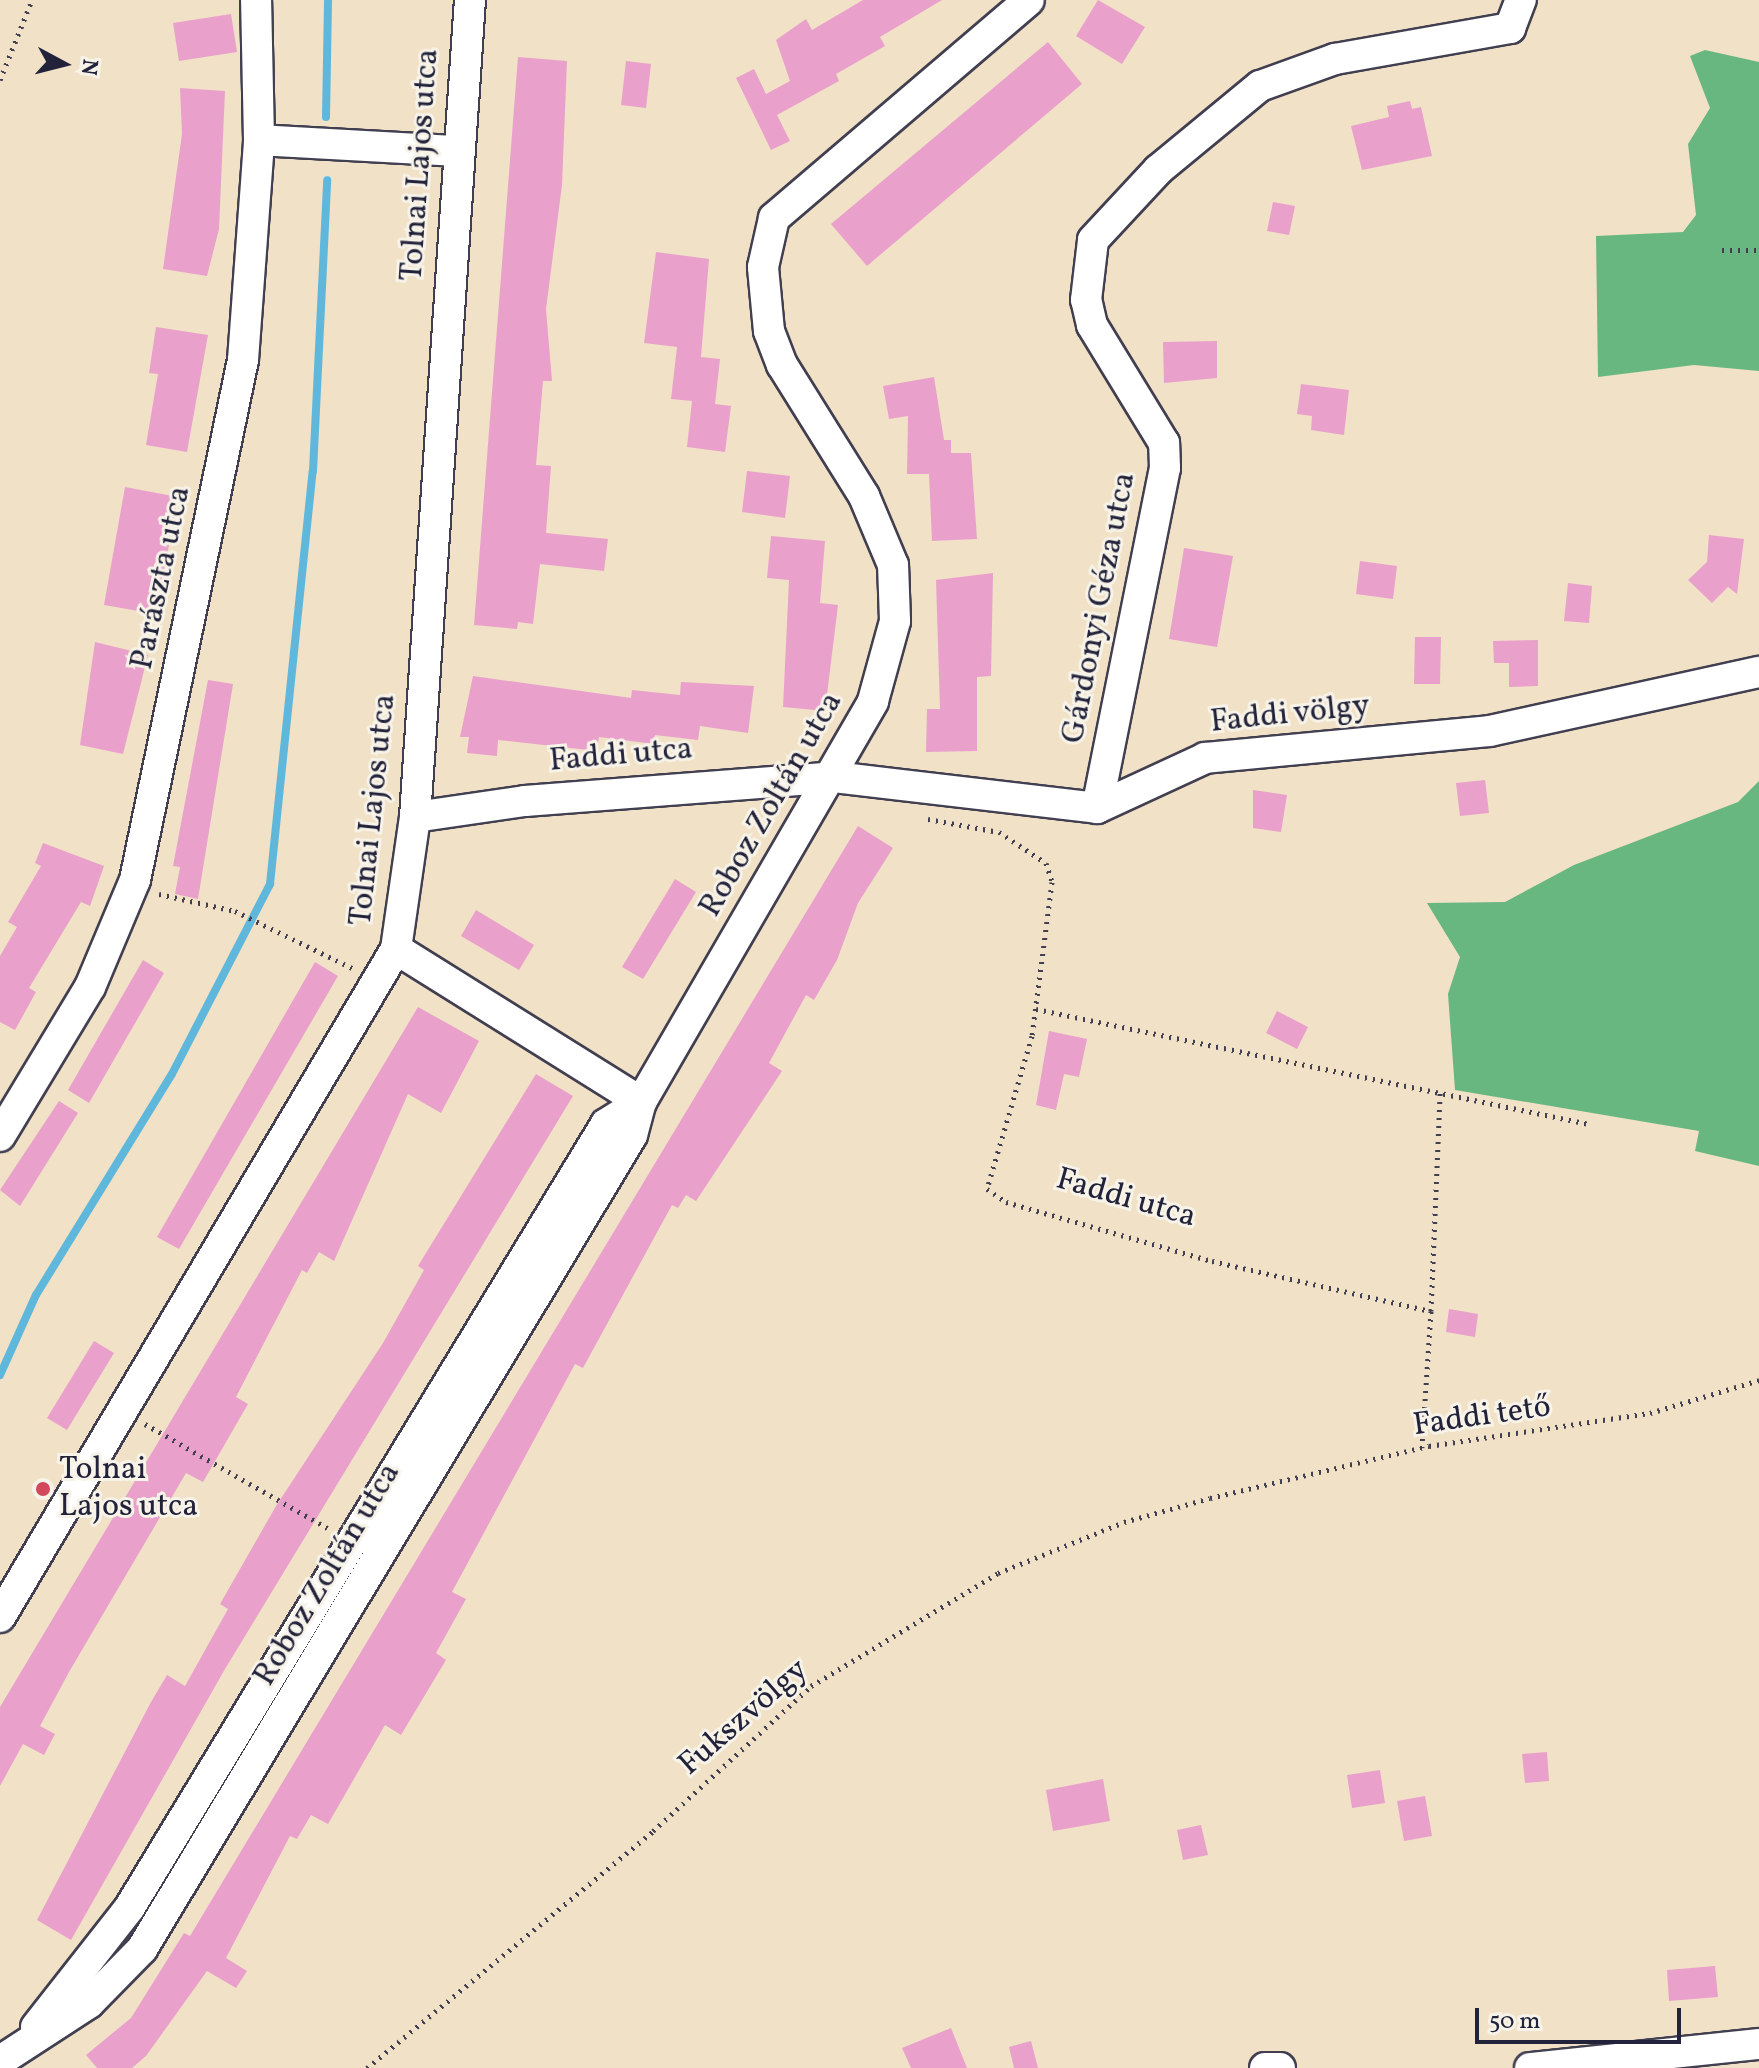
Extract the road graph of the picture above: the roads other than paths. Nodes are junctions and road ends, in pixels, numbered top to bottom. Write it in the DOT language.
graph roads {
  1 [pos="256,0"];
  2 [pos="470,0"];
  3 [pos="1029,0"];
  4 [pos="1521,0"];
  5 [pos="259,140"];
  6 [pos="457,151"];
  7 [pos="1759,672"];
  8 [pos="834,777"];
  9 [pos="1097,808"];
  10 [pos="415,817"];
  11 [pos="396,949"];
  12 [pos="641,1102"];
  13 [pos="0,1136"];
  14 [pos="0,1617"];
  15 [pos="1759,2044"];
  16 [pos="26,2046"];
  17 [pos="0,2061"];
  18 [pos="1265,2068"];
  19 [pos="1280,2068"];
  20 [pos="1530,2068"];
  1 -- 5 [label="street, Parászta utca"];
  2 -- 6 [label="street, Tolnai Lajos utca"];
  3 -- 8 [label="street, Roboz Zoltán utca"];
  4 -- 9 [label="street, Gárdonyi Géza utca"];
  5 -- 6 [label="street"];
  5 -- 13 [label="street, Parászta utca"];
  6 -- 10 [label="street, Tolnai Lajos utca"];
  7 -- 9 [label="street, Faddi völgy"];
  8 -- 9 [label="street"];
  8 -- 10 [label="street, Faddi utca"];
  8 -- 12 [label="street, Roboz Zoltán utca"];
  10 -- 11 [label="street, Tolnai Lajos utca"];
  11 -- 12 [label="street"];
  11 -- 14 [label="street, Tolnai Lajos utca"];
  12 -- 16 [label="street, Roboz Zoltán utca"];
  12 -- 16 [label="street, Roboz Zoltán utca"];
  15 -- 20 [label="street"];
  16 -- 17 [label="street, Roboz Zoltán utca"];
  18 -- 19 [label="street"];
}
